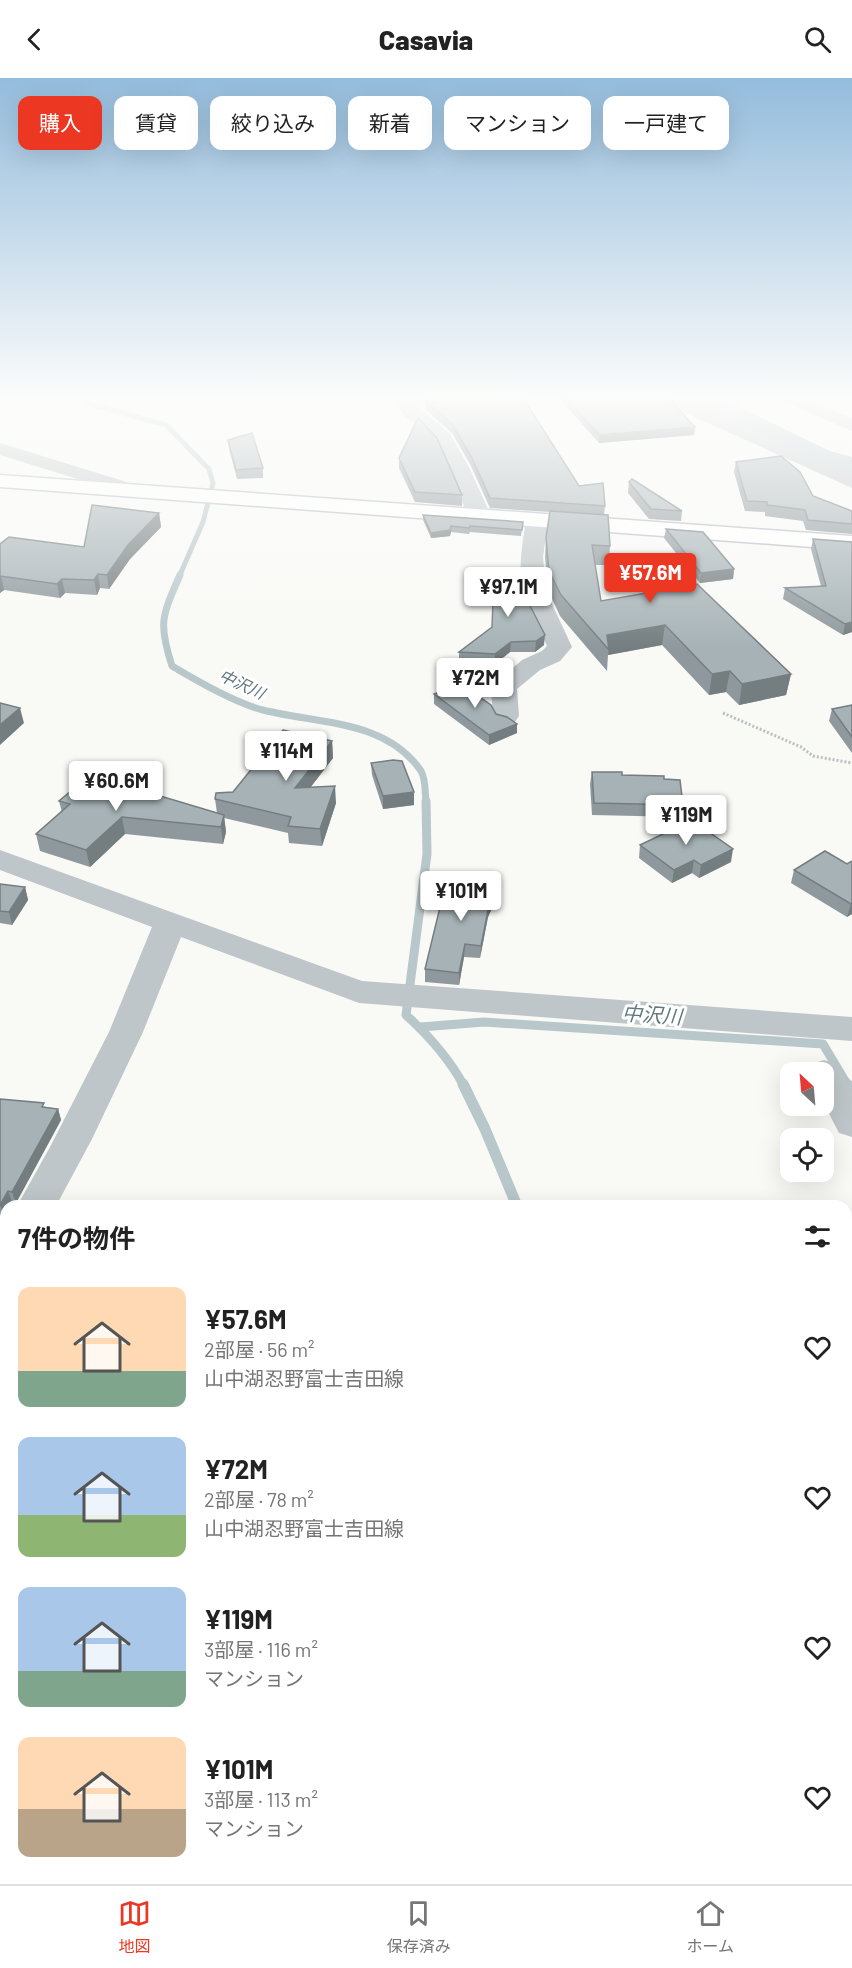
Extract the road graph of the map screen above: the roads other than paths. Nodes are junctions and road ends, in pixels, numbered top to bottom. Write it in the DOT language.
graph roads {
  1 [pos="105,480"];
  2 [pos="465,480"];
  3 [pos="0,481"];
  4 [pos="147,493"];
  5 [pos="481,518"];
  6 [pos="537,522"];
  7 [pos="852,543"];
  8 [pos="506,716"];
  9 [pos="0,859"];
  10 [pos="170,921"];
  11 [pos="795,1023"];
  12 [pos="852,1029"];
  13 [pos="817,1062"];
  14 [pos="834,1092"];
  15 [pos="852,1123"];
  16 [pos="40,1200"];
  1 -- 4 [label="street"];
  2 -- 5 [label="street"];
  3 -- 4 [label="main road"];
  4 -- 5 [label="main road"];
  5 -- 6 [label="main road"];
  6 -- 7 [label="main road"];
  6 -- 8 [label="street"];
  9 -- 10 [label="street"];
  10 -- 11 [label="street"];
  10 -- 16 [label="street"];
  11 -- 12 [label="street"];
  11 -- 13 [label="street"];
  14 -- 15 [label="street"];
}
